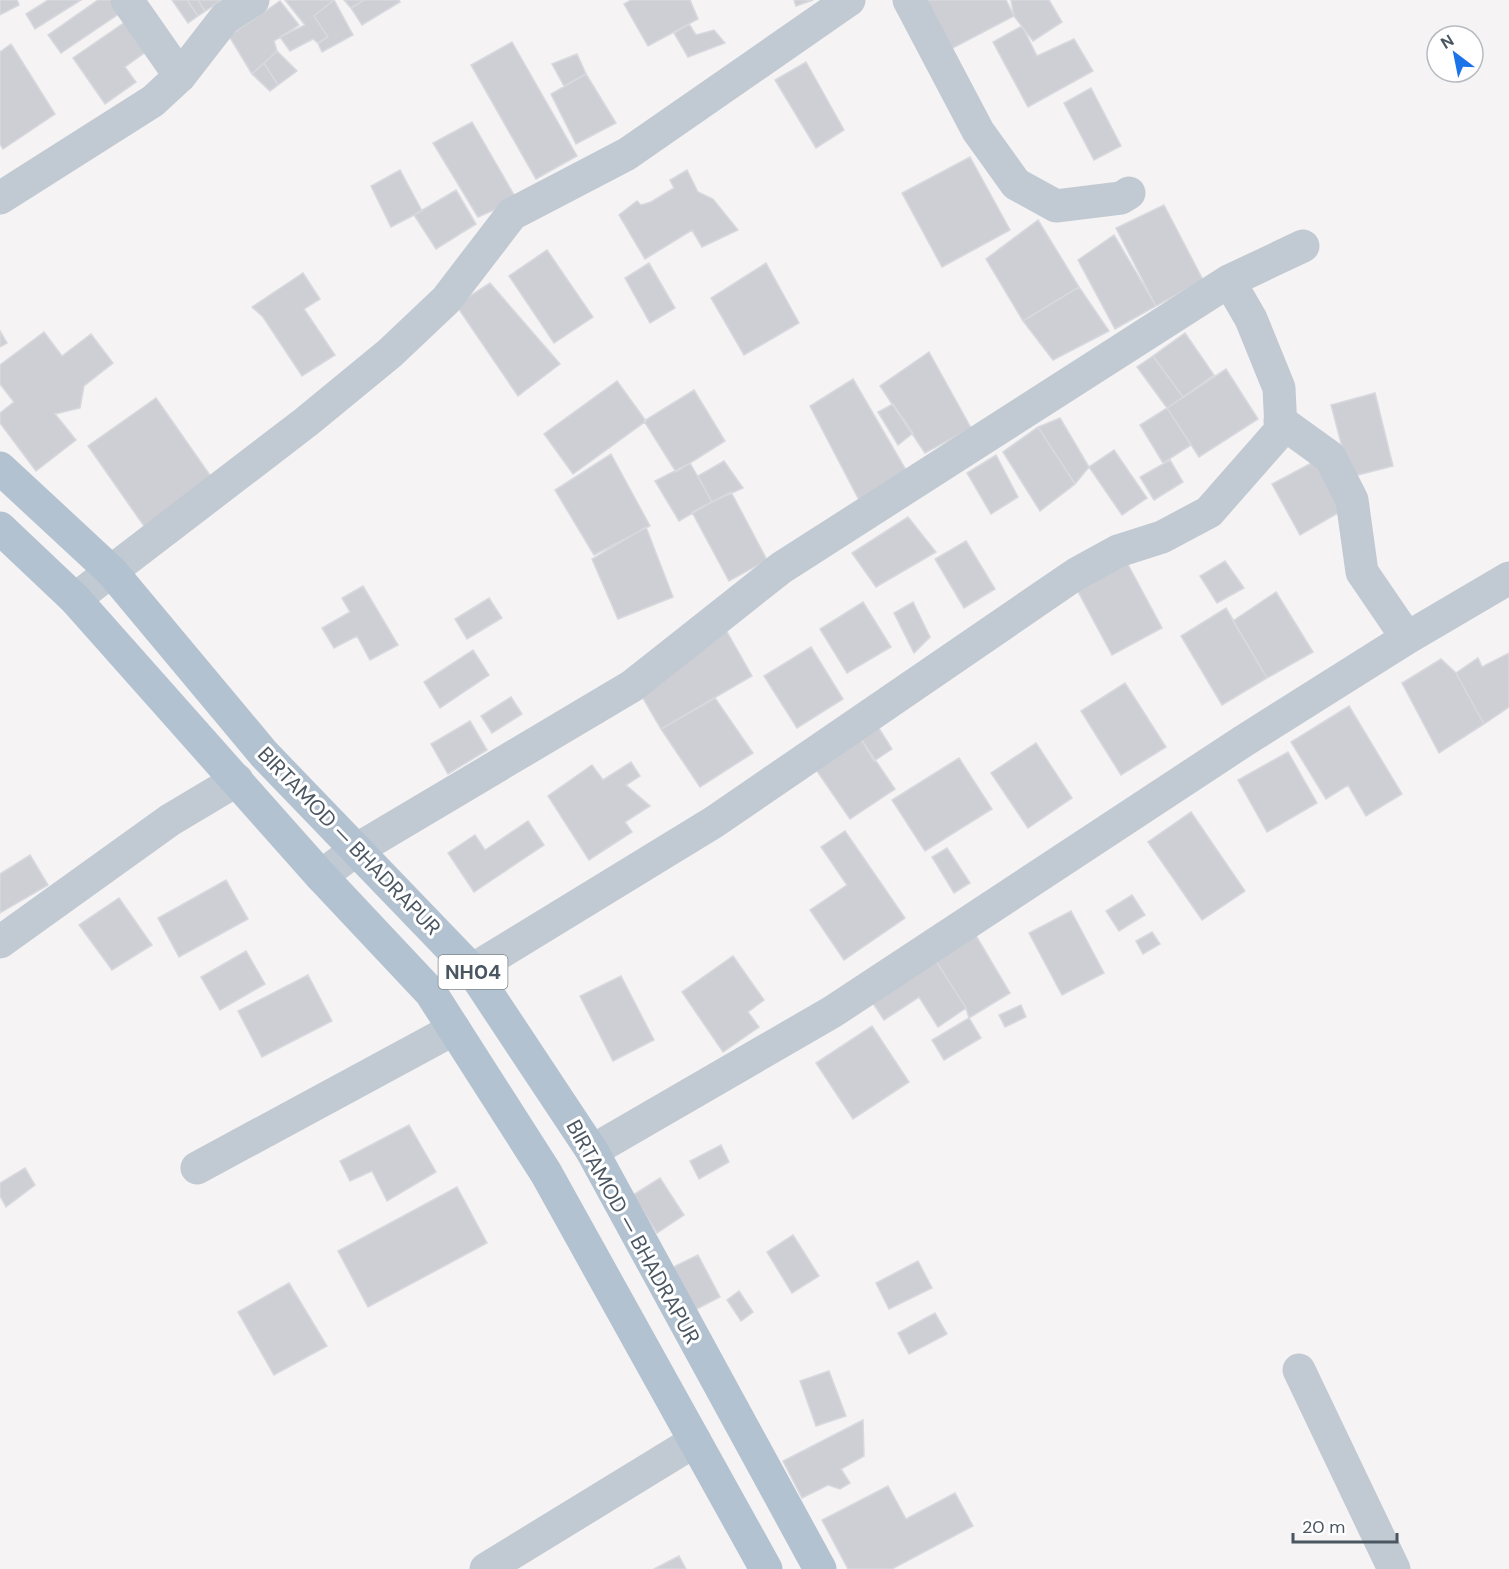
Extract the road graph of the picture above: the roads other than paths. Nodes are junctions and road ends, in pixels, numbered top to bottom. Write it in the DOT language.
graph roads {
  1 [pos="128,0"];
  2 [pos="253,0"];
  3 [pos="849,0"];
  4 [pos="909,0"];
  5 [pos="180,76"];
  6 [pos="1129,193"];
  7 [pos="0,198"];
  8 [pos="1303,246"];
  9 [pos="1229,281"];
  10 [pos="1280,421"];
  11 [pos="0,468"];
  12 [pos="0,528"];
  13 [pos="112,572"];
  14 [pos="1509,578"];
  15 [pos="75,599"];
  16 [pos="1407,638"];
  17 [pos="237,780"];
  18 [pos="356,850"];
  19 [pos="321,876"];
  20 [pos="0,942"];
  21 [pos="472,970"];
  22 [pos="454,1029"];
  23 [pos="565,1112"];
  24 [pos="524,1140"];
  25 [pos="592,1151"];
  26 [pos="197,1168"];
  27 [pos="1299,1370"];
  28 [pos="695,1441"];
  29 [pos="486,1569"];
  30 [pos="766,1569"];
  31 [pos="820,1569"];
  32 [pos="1394,1569"];
  1 -- 5 [label="street"];
  2 -- 5 [label="street"];
  3 -- 13 [label="street"];
  4 -- 6 [label="street"];
  5 -- 7 [label="street"];
  8 -- 9 [label="street"];
  9 -- 10 [label="street"];
  9 -- 18 [label="street"];
  10 -- 16 [label="street"];
  10 -- 21 [label="street"];
  11 -- 13 [label="main road, BIRTAMOD — BHADRAPUR / NH04"];
  12 -- 15 [label="main road, BIRTAMOD — BHADRAPUR / NH04"];
  13 -- 15 [label="street"];
  13 -- 18 [label="main road, BIRTAMOD — BHADRAPUR / NH04"];
  14 -- 16 [label="street"];
  15 -- 17 [label="main road, BIRTAMOD — BHADRAPUR / NH04"];
  16 -- 25 [label="street"];
  17 -- 19 [label="main road, BIRTAMOD — BHADRAPUR / NH04"];
  17 -- 20 [label="street"];
  18 -- 19 [label="street"];
  18 -- 21 [label="main road, BIRTAMOD — BHADRAPUR / NH04"];
  19 -- 22 [label="main road, BIRTAMOD — BHADRAPUR / NH04"];
  21 -- 23 [label="main road, BIRTAMOD — BHADRAPUR / NH04"];
  22 -- 24 [label="main road, BIRTAMOD — BHADRAPUR / NH04"];
  22 -- 26 [label="street"];
  23 -- 24 [label="main road"];
  23 -- 25 [label="main road, BIRTAMOD — BHADRAPUR / NH04"];
  24 -- 28 [label="main road, BIRTAMOD — BHADRAPUR / NH04"];
  25 -- 31 [label="main road, BIRTAMOD — BHADRAPUR / NH04"];
  27 -- 32 [label="street"];
  28 -- 29 [label="street"];
  28 -- 30 [label="main road, BIRTAMOD — BHADRAPUR / NH04"];
}
